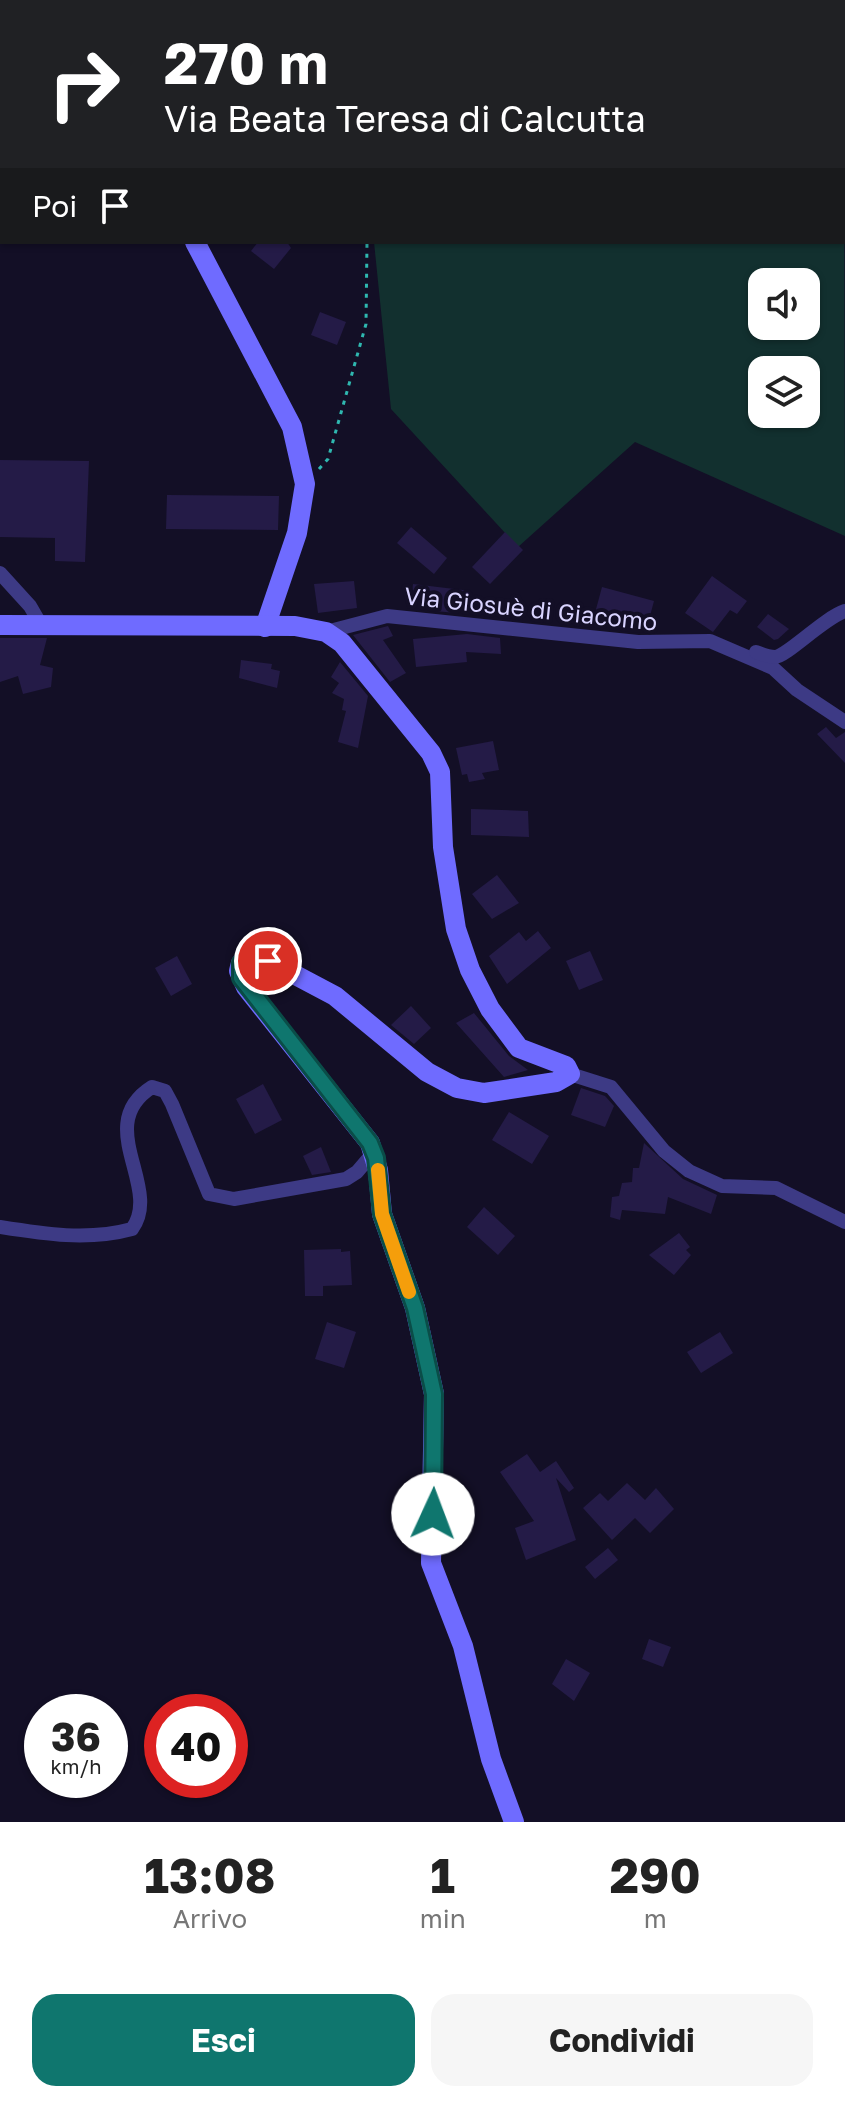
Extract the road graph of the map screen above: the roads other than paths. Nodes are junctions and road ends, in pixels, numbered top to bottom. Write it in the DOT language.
graph roads {
  1 [pos="196,244"];
  2 [pos="0,573"];
  3 [pos="845,611"];
  4 [pos="0,625"];
  5 [pos="41,625"];
  6 [pos="265,627"];
  7 [pos="326,632"];
  8 [pos="732,648"];
  9 [pos="845,722"];
  10 [pos="570,1074"];
  11 [pos="374,1152"];
  12 [pos="845,1222"];
  13 [pos="0,1227"];
  14 [pos="514,1822"];
  1 -- 6 [label="street"];
  2 -- 5 [label="street"];
  3 -- 8 [label="street, Via Giosuè di Giacomo"];
  4 -- 5 [label="street"];
  5 -- 6 [label="street"];
  6 -- 7 [label="street"];
  7 -- 8 [label="street, Via Giosuè di Giacomo"];
  7 -- 10 [label="street"];
  8 -- 9 [label="street, Via Giosuè di Giacomo"];
  10 -- 11 [label="street"];
  10 -- 12 [label="street"];
  11 -- 13 [label="street"];
  11 -- 14 [label="street"];
}
